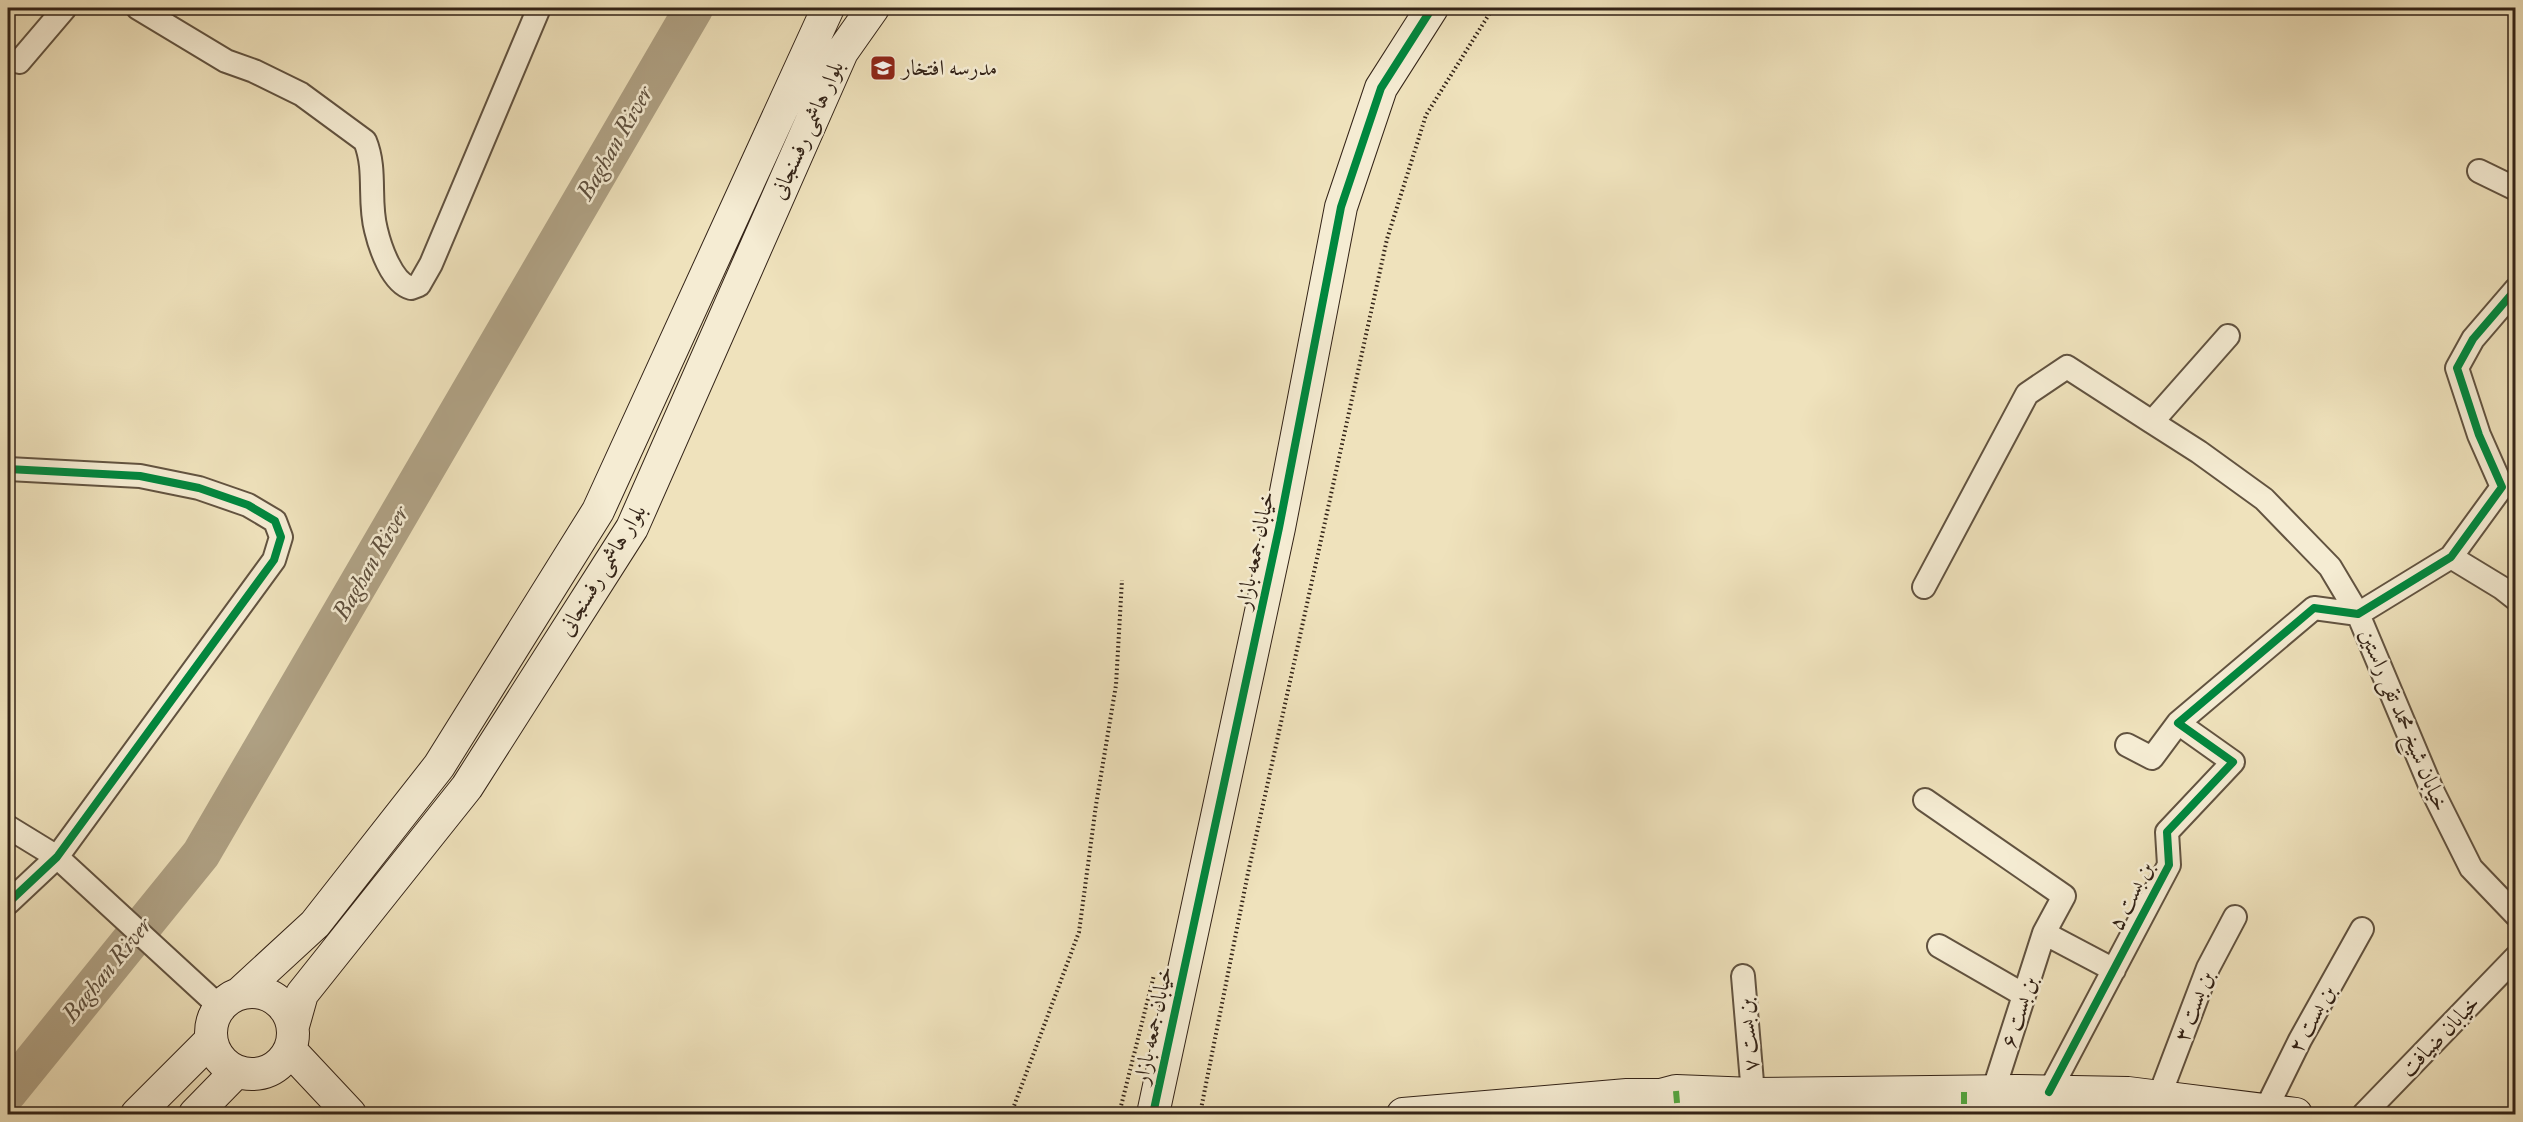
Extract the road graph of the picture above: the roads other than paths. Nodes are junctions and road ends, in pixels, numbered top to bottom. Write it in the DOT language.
graph roads {
  1 [pos="65,8"];
  2 [pos="138,8"];
  3 [pos="539,8"];
  4 [pos="828,8"];
  5 [pos="873,8"];
  6 [pos="1432,8"];
  7 [pos="19,62"];
  8 [pos="2479,171"];
  9 [pos="2516,189"];
  10 [pos="2516,289"];
  11 [pos="2228,336"];
  12 [pos="2152,422"];
  13 [pos="8,469"];
  14 [pos="2509,488"];
  15 [pos="2451,557"];
  16 [pos="1924,587"];
  17 [pos="2516,599"];
  18 [pos="2358,614"];
  19 [pos="2178,723"];
  20 [pos="2127,745"];
  21 [pos="439,766"];
  22 [pos="467,788"];
  23 [pos="1926,800"];
  24 [pos="8,827"];
  25 [pos="57,857"];
  26 [pos="8,903"];
  27 [pos="2515,913"];
  28 [pos="2235,917"];
  29 [pos="2362,929"];
  30 [pos="2044,933"];
  31 [pos="1939,946"];
  32 [pos="2516,957"];
  33 [pos="2114,970"];
  34 [pos="1743,976"];
  35 [pos="2024,995"];
  36 [pos="230,1000"];
  37 [pos="291,1038"];
  38 [pos="211,1040"];
  39 [pos="236,1072"];
  40 [pos="2049,1092"];
  41 [pos="1753,1094"];
  42 [pos="2158,1097"];
  43 [pos="2004,1099"];
  44 [pos="2265,1111"];
  45 [pos="137,1114"];
  46 [pos="195,1114"];
  47 [pos="350,1114"];
  48 [pos="1153,1114"];
  49 [pos="1403,1114"];
  50 [pos="2296,1114"];
  51 [pos="2364,1114"];
  1 -- 7 [label="street"];
  2 -- 3 [label="street"];
  4 -- 21 [label="main road, بلوار هاشمی رفسنجانی"];
  5 -- 22 [label="main road, بلوار هاشمی رفسنجانی"];
  6 -- 48 [label="main road, خیابان جمعه بازار"];
  8 -- 9 [label="street"];
  10 -- 14 [label="street"];
  11 -- 12 [label="street"];
  12 -- 16 [label="street, خیابان شیخ محمد تقی راستین"];
  12 -- 18 [label="street, خیابان شیخ محمد تقی راستین"];
  13 -- 25 [label="street"];
  14 -- 15 [label="street"];
  15 -- 17 [label="street"];
  15 -- 18 [label="street"];
  18 -- 19 [label="street"];
  18 -- 27 [label="street, خیابان شیخ محمد تقی راستین"];
  19 -- 20 [label="street"];
  19 -- 33 [label="street, بن بست ۵"];
  21 -- 22 [label="main road"];
  21 -- 36 [label="main road, بلوار هاشمی رفسنجانی"];
  22 -- 37 [label="main road, بلوار هاشمی رفسنجانی"];
  23 -- 30 [label="street, بن بست ۶"];
  24 -- 25 [label="street"];
  25 -- 26 [label="street"];
  25 -- 36 [label="street"];
  28 -- 42 [label="street, بن بست ۳"];
  29 -- 44 [label="street, بن بست ۲"];
  30 -- 33 [label="street"];
  30 -- 35 [label="street, بن بست ۶"];
  31 -- 35 [label="street"];
  32 -- 51 [label="street, خیابان ضیافت"];
  33 -- 40 [label="street, بن بست ۵"];
  34 -- 41 [label="street, بن بست ۷"];
  35 -- 43 [label="street, بن بست ۶"];
  36 -- 37 [label="main road"];
  36 -- 38 [label="main road"];
  37 -- 39 [label="main road"];
  37 -- 47 [label="main road"];
  38 -- 39 [label="main road"];
  38 -- 45 [label="main road"];
  39 -- 46 [label="main road"];
  40 -- 42 [label="main road"];
  40 -- 43 [label="main road"];
  41 -- 43 [label="main road"];
  41 -- 49 [label="main road"];
  42 -- 44 [label="main road"];
  44 -- 50 [label="main road"];
}
